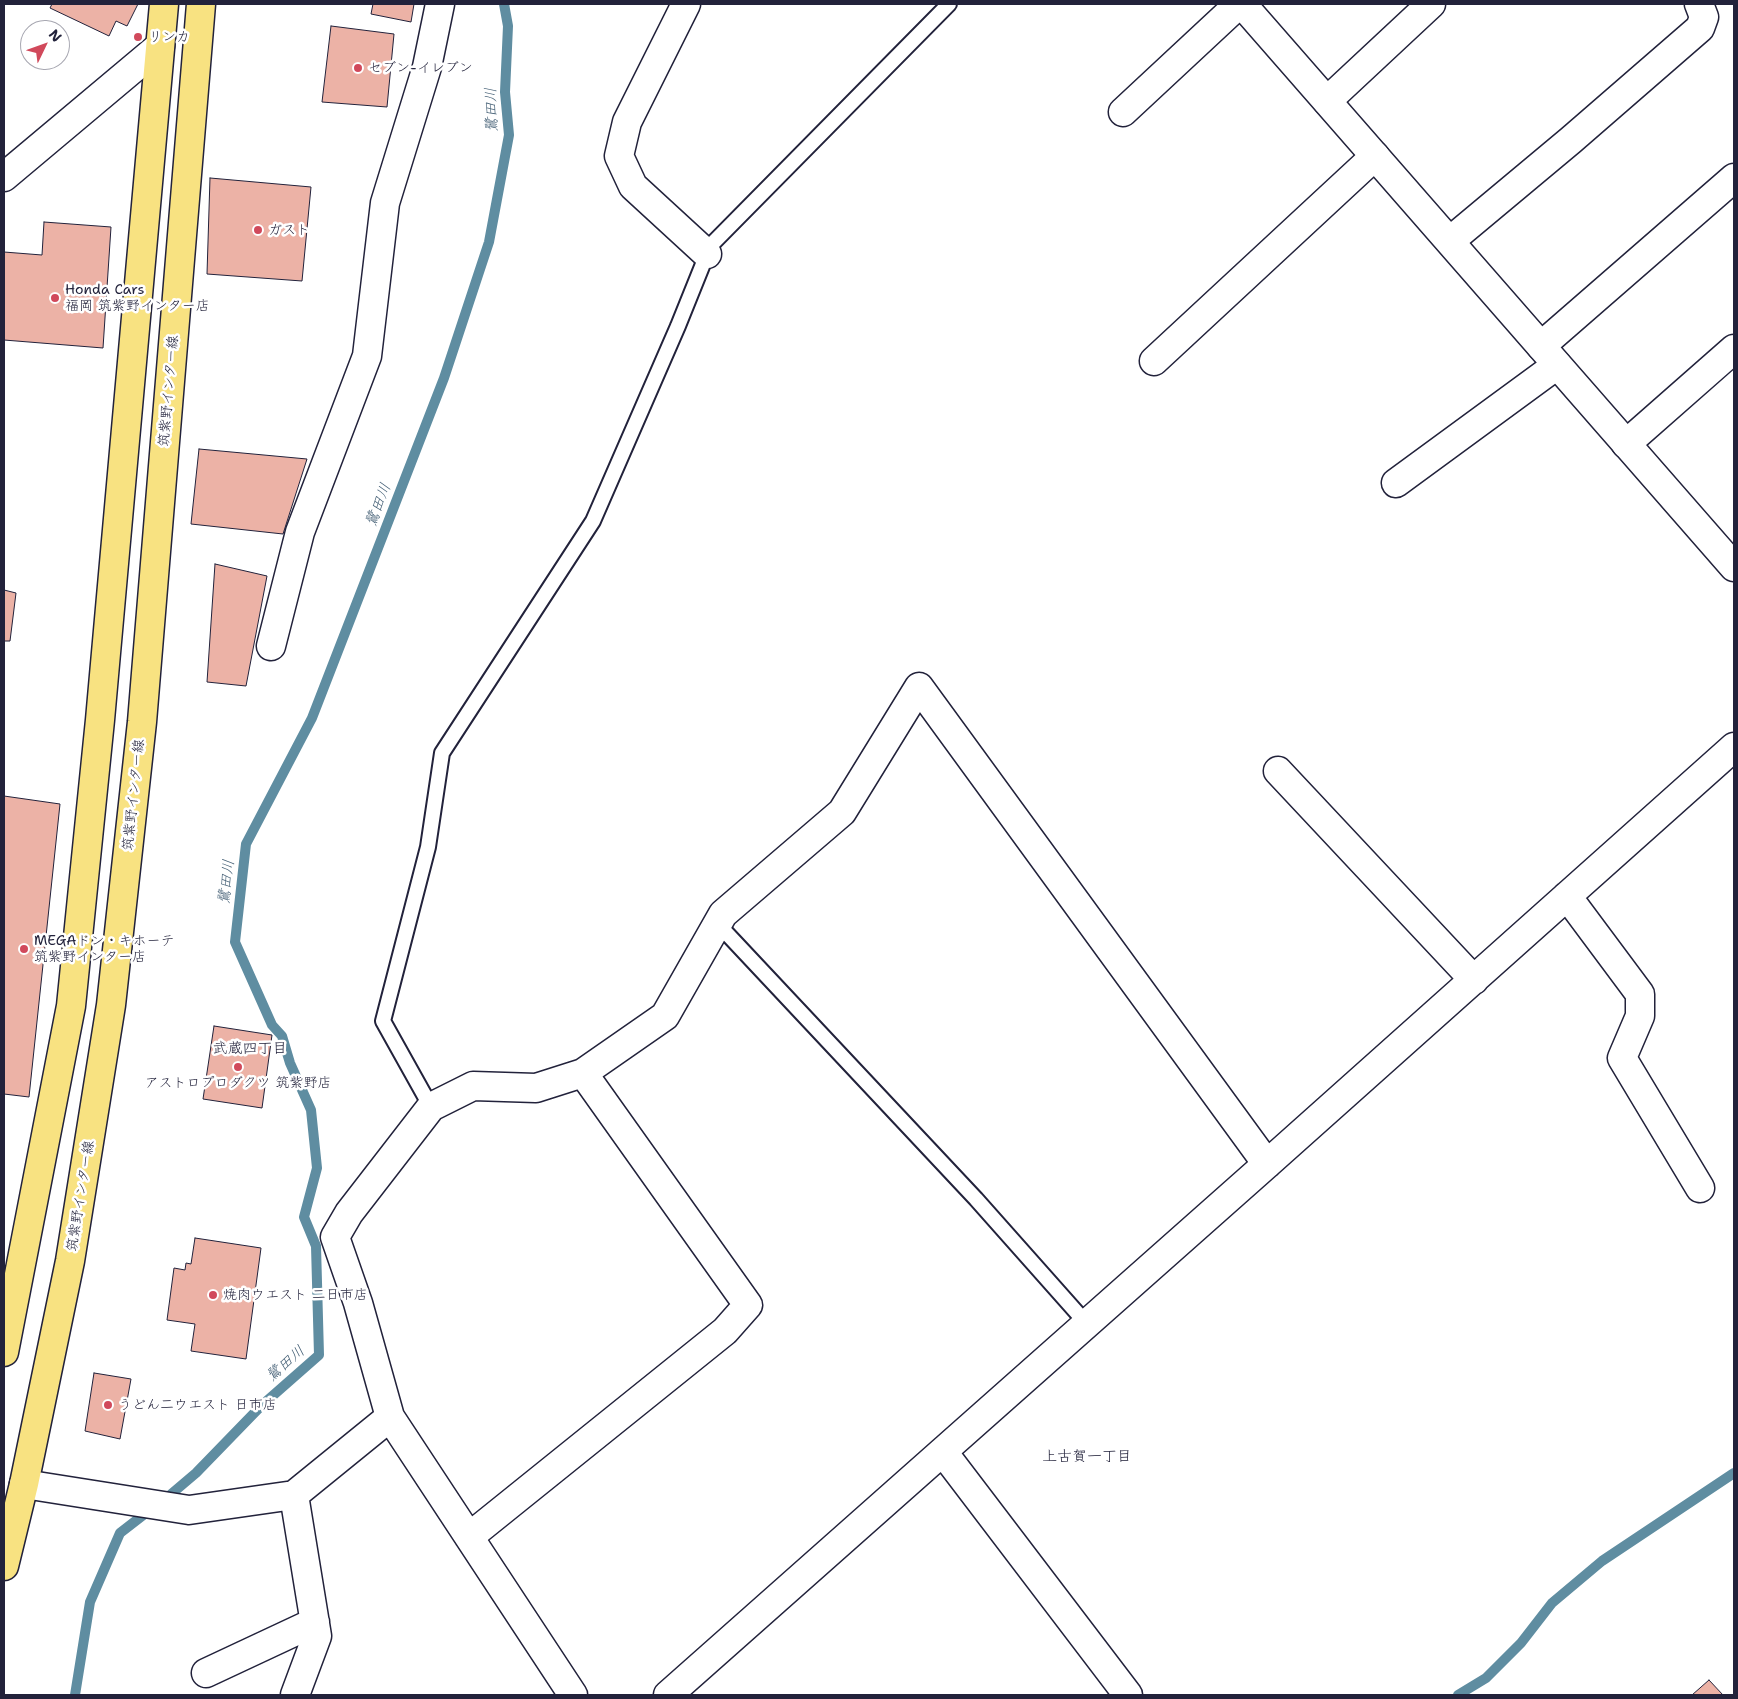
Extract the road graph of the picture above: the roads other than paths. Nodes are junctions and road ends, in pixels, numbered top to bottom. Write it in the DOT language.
graph roads {
  1 [pos="164,4"];
  2 [pos="440,4"];
  3 [pos="686,4"];
  4 [pos="949,4"];
  5 [pos="1241,4"];
  6 [pos="1431,4"];
  7 [pos="1699,4"];
  8 [pos="204,7"];
  9 [pos="160,46"];
  10 [pos="1327,101"];
  11 [pos="1123,112"];
  12 [pos="1375,156"];
  13 [pos="4,177"];
  14 [pos="1734,178"];
  15 [pos="1450,241"];
  16 [pos="707,254"];
  17 [pos="1734,349"];
  18 [pos="1549,356"];
  19 [pos="1154,360"];
  20 [pos="1626,444"];
  21 [pos="1396,483"];
  22 [pos="1734,567"];
  23 [pos="271,646"];
  24 [pos="1734,747"];
  25 [pos="1278,771"];
  26 [pos="1567,896"];
  27 [pos="717,923"];
  28 [pos="1474,980"];
  29 [pos="583,1073"];
  30 [pos="431,1107"];
  31 [pos="1267,1164"];
  32 [pos="1700,1188"];
  33 [pos="1087,1324"];
  34 [pos="4,1352"];
  35 [pos="390,1417"];
  36 [pos="943,1452"];
  37 [pos="24,1484"];
  38 [pos="294,1495"];
  39 [pos="469,1537"];
  40 [pos="4,1566"];
  41 [pos="315,1622"];
  42 [pos="206,1673"];
  43 [pos="295,1695"];
  44 [pos="573,1695"];
  45 [pos="668,1695"];
  46 [pos="1128,1695"];
  1 -- 9 [label="main road"];
  2 -- 23 [label="street"];
  3 -- 16 [label="street"];
  4 -- 16 [label="lane"];
  5 -- 10 [label="street"];
  5 -- 11 [label="street"];
  6 -- 10 [label="street"];
  7 -- 15 [label="street"];
  8 -- 9 [label="main road, 筑紫野インター線"];
  8 -- 37 [label="main road, 筑紫野インター線"];
  9 -- 13 [label="street"];
  9 -- 34 [label="main road"];
  10 -- 12 [label="street"];
  12 -- 15 [label="street"];
  12 -- 19 [label="street"];
  14 -- 18 [label="street"];
  15 -- 18 [label="street"];
  16 -- 30 [label="lane"];
  17 -- 20 [label="street"];
  18 -- 20 [label="street"];
  18 -- 21 [label="street"];
  20 -- 22 [label="street"];
  24 -- 26 [label="street"];
  25 -- 28 [label="street"];
  26 -- 28 [label="street"];
  26 -- 32 [label="street"];
  27 -- 29 [label="street"];
  27 -- 31 [label="street"];
  27 -- 33 [label="lane"];
  28 -- 31 [label="street"];
  29 -- 30 [label="street"];
  29 -- 39 [label="street"];
  30 -- 35 [label="street"];
  31 -- 33 [label="street"];
  33 -- 36 [label="street"];
  35 -- 38 [label="street"];
  35 -- 39 [label="street"];
  36 -- 45 [label="street"];
  36 -- 46 [label="street"];
  37 -- 38 [label="street"];
  37 -- 40 [label="main road, 筑紫野インター線"];
  38 -- 41 [label="street"];
  39 -- 44 [label="street"];
  41 -- 42 [label="street"];
  41 -- 43 [label="street"];
}
